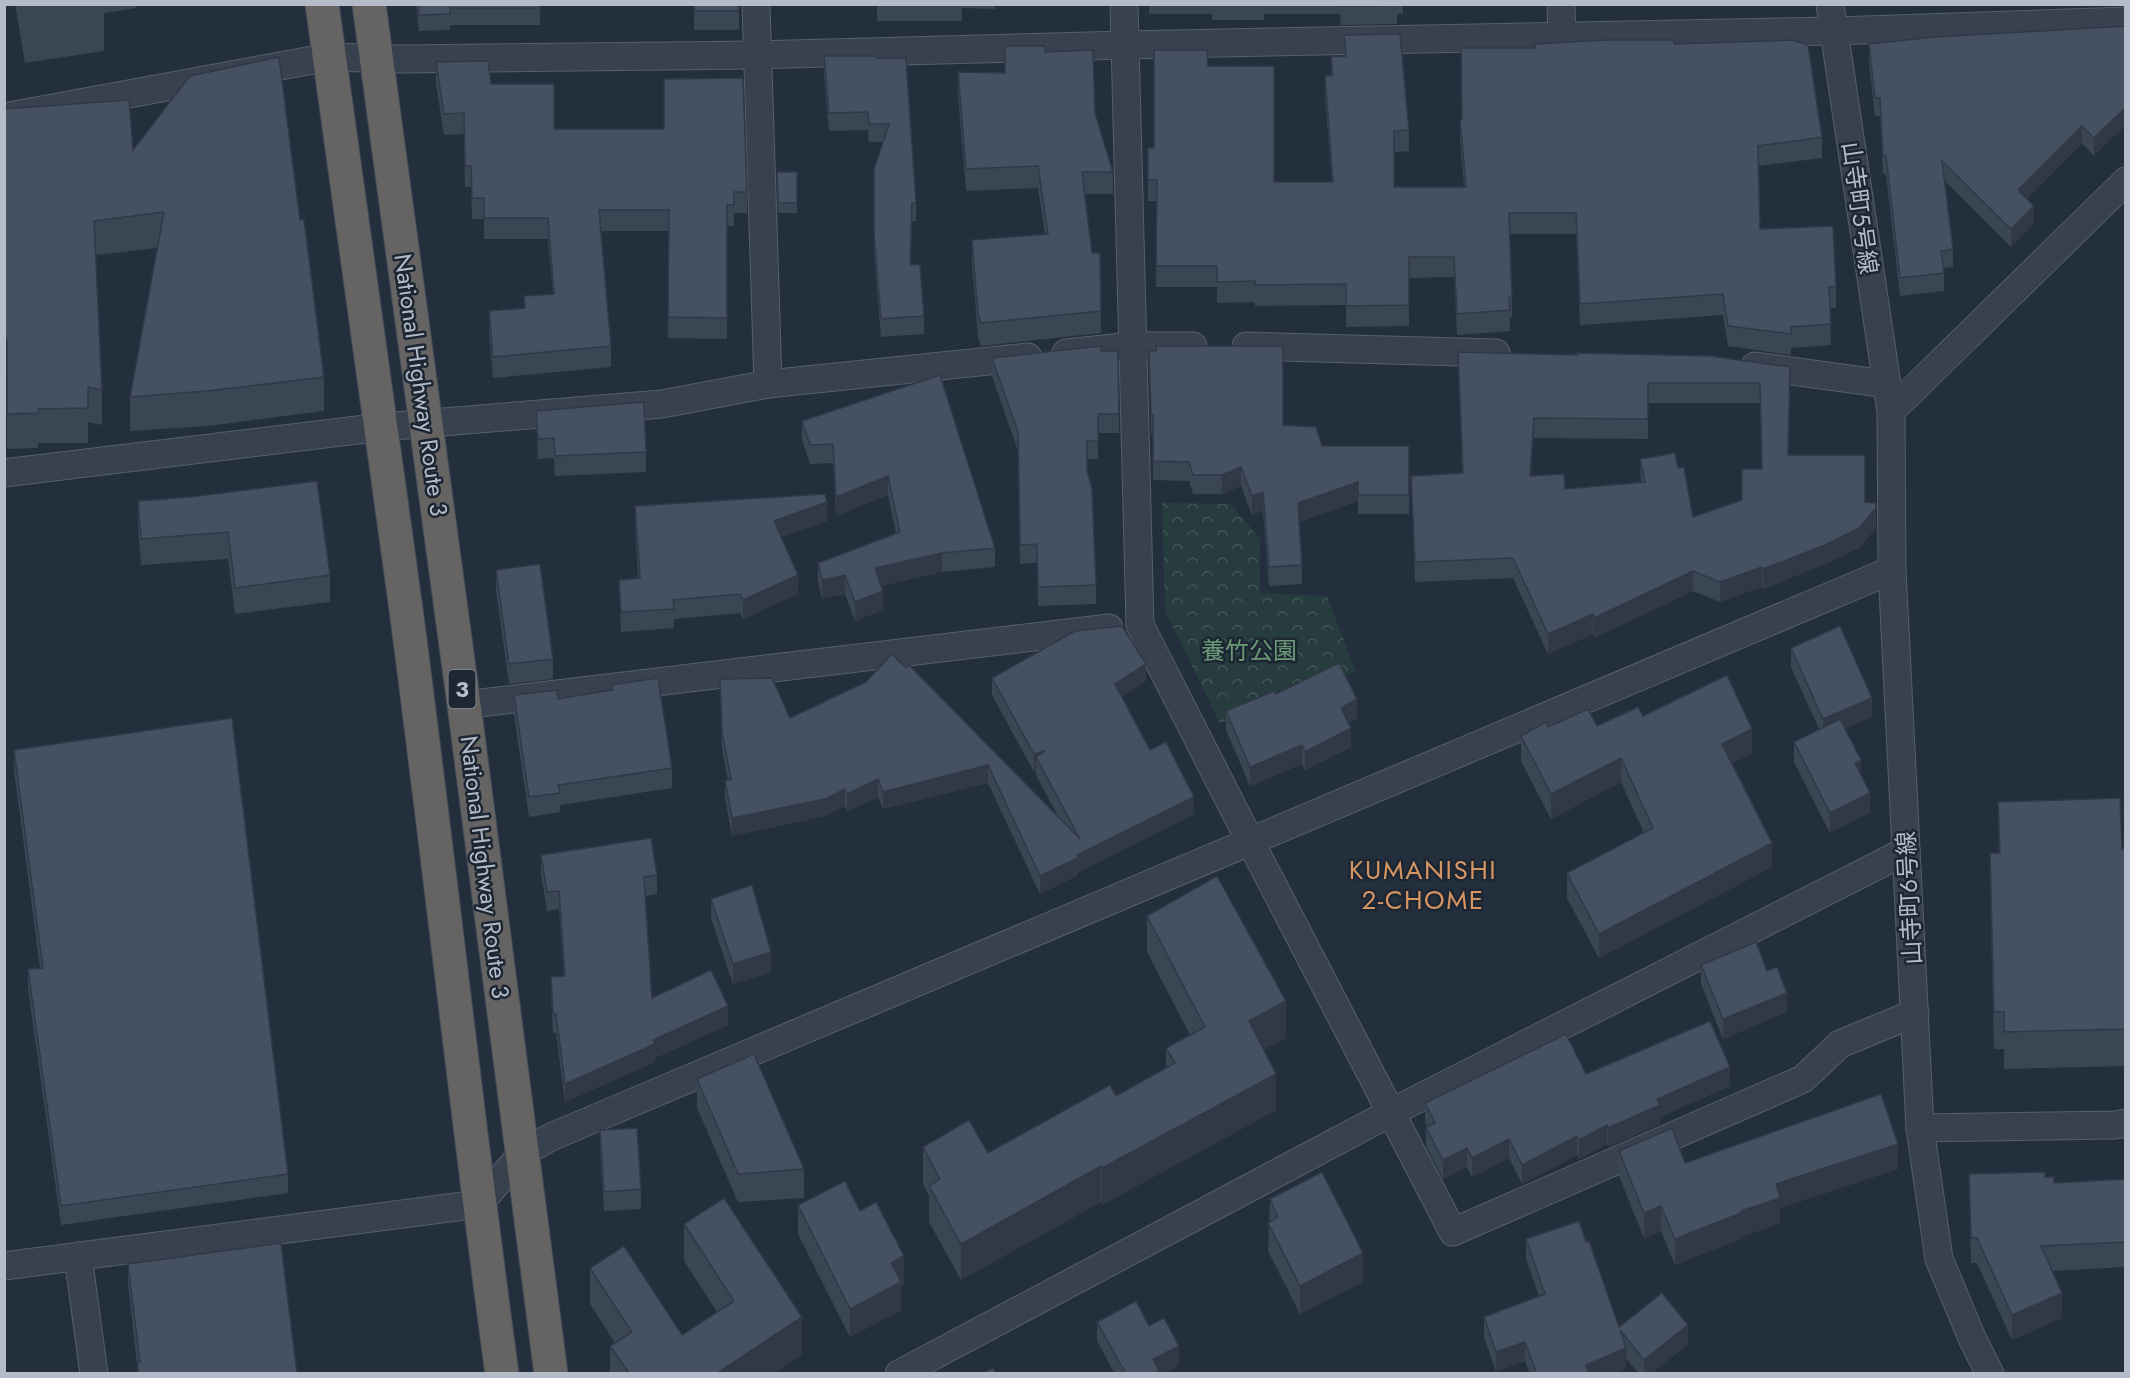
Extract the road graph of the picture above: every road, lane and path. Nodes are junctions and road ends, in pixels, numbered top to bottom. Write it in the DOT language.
graph roads {
  1 [pos="322,4"];
  2 [pos="369,4"];
  3 [pos="756,4"];
  4 [pos="1124,4"];
  5 [pos="1561,4"];
  6 [pos="1830,4"];
  7 [pos="2126,21"];
  8 [pos="1834,31"];
  9 [pos="1562,37"];
  10 [pos="1124,45"];
  11 [pos="757,55"];
  12 [pos="329,57"];
  13 [pos="377,58"];
  14 [pos="4,117"];
  15 [pos="2126,181"];
  16 [pos="1132,346"];
  17 [pos="1523,354"];
  18 [pos="1734,363"];
  19 [pos="768,384"];
  20 [pos="1886,384"];
  21 [pos="1891,411"];
  22 [pos="426,424"];
  23 [pos="382,427"];
  24 [pos="4,473"];
  25 [pos="1892,570"];
  26 [pos="1140,625"];
  27 [pos="464,705"];
  28 [pos="1250,841"];
  29 [pos="1906,851"];
  30 [pos="1914,1013"];
  31 [pos="1390,1113"];
  32 [pos="2126,1122"];
  33 [pos="1920,1128"];
  34 [pos="523,1153"];
  35 [pos="479,1204"];
  36 [pos="78,1256"];
  37 [pos="4,1266"];
  38 [pos="94,1374"];
  39 [pos="502,1374"];
  40 [pos="551,1374"];
  41 [pos="899,1374"];
  42 [pos="1990,1374"];
  1 -- 12 [label="highway, National Highway Route 3 / 3"];
  2 -- 13 [label="highway, National Highway Route 3 / 3"];
  3 -- 11 [label="street"];
  4 -- 10 [label="street"];
  5 -- 9 [label="street"];
  6 -- 8 [label="street, 山寺町5号線"];
  7 -- 8 [label="street"];
  8 -- 9 [label="street"];
  8 -- 20 [label="street, 山寺町5号線"];
  9 -- 10 [label="street"];
  10 -- 11 [label="street"];
  10 -- 16 [label="street"];
  11 -- 13 [label="street"];
  11 -- 19 [label="street"];
  12 -- 13 [label="street"];
  12 -- 14 [label="street"];
  12 -- 23 [label="highway, National Highway Route 3 / 3"];
  13 -- 22 [label="highway, National Highway Route 3 / 3"];
  15 -- 21 [label="street"];
  16 -- 17 [label="street"];
  16 -- 19 [label="street"];
  16 -- 26 [label="street"];
  18 -- 20 [label="street"];
  19 -- 22 [label="street"];
  20 -- 21 [label="street, 山寺町5号線"];
  21 -- 25 [label="street, 山寺町6号線"];
  22 -- 23 [label="street"];
  22 -- 27 [label="highway, National Highway Route 3 / 3"];
  23 -- 24 [label="street"];
  23 -- 35 [label="highway, National Highway Route 3 / 3"];
  25 -- 28 [label="street"];
  25 -- 29 [label="street, 山寺町6号線"];
  26 -- 27 [label="street"];
  26 -- 28 [label="street"];
  27 -- 34 [label="highway, National Highway Route 3 / 3"];
  28 -- 31 [label="street"];
  28 -- 34 [label="street"];
  29 -- 30 [label="street, 山寺町6号線"];
  29 -- 31 [label="street"];
  30 -- 31 [label="street"];
  30 -- 33 [label="street, 山寺町6号線"];
  31 -- 41 [label="street"];
  32 -- 33 [label="street"];
  33 -- 42 [label="street, 山寺町6号線"];
  34 -- 35 [label="street"];
  34 -- 40 [label="highway, National Highway Route 3 / 3"];
  35 -- 36 [label="street"];
  35 -- 39 [label="highway, National Highway Route 3 / 3"];
  36 -- 37 [label="street"];
  36 -- 38 [label="street"];
}
